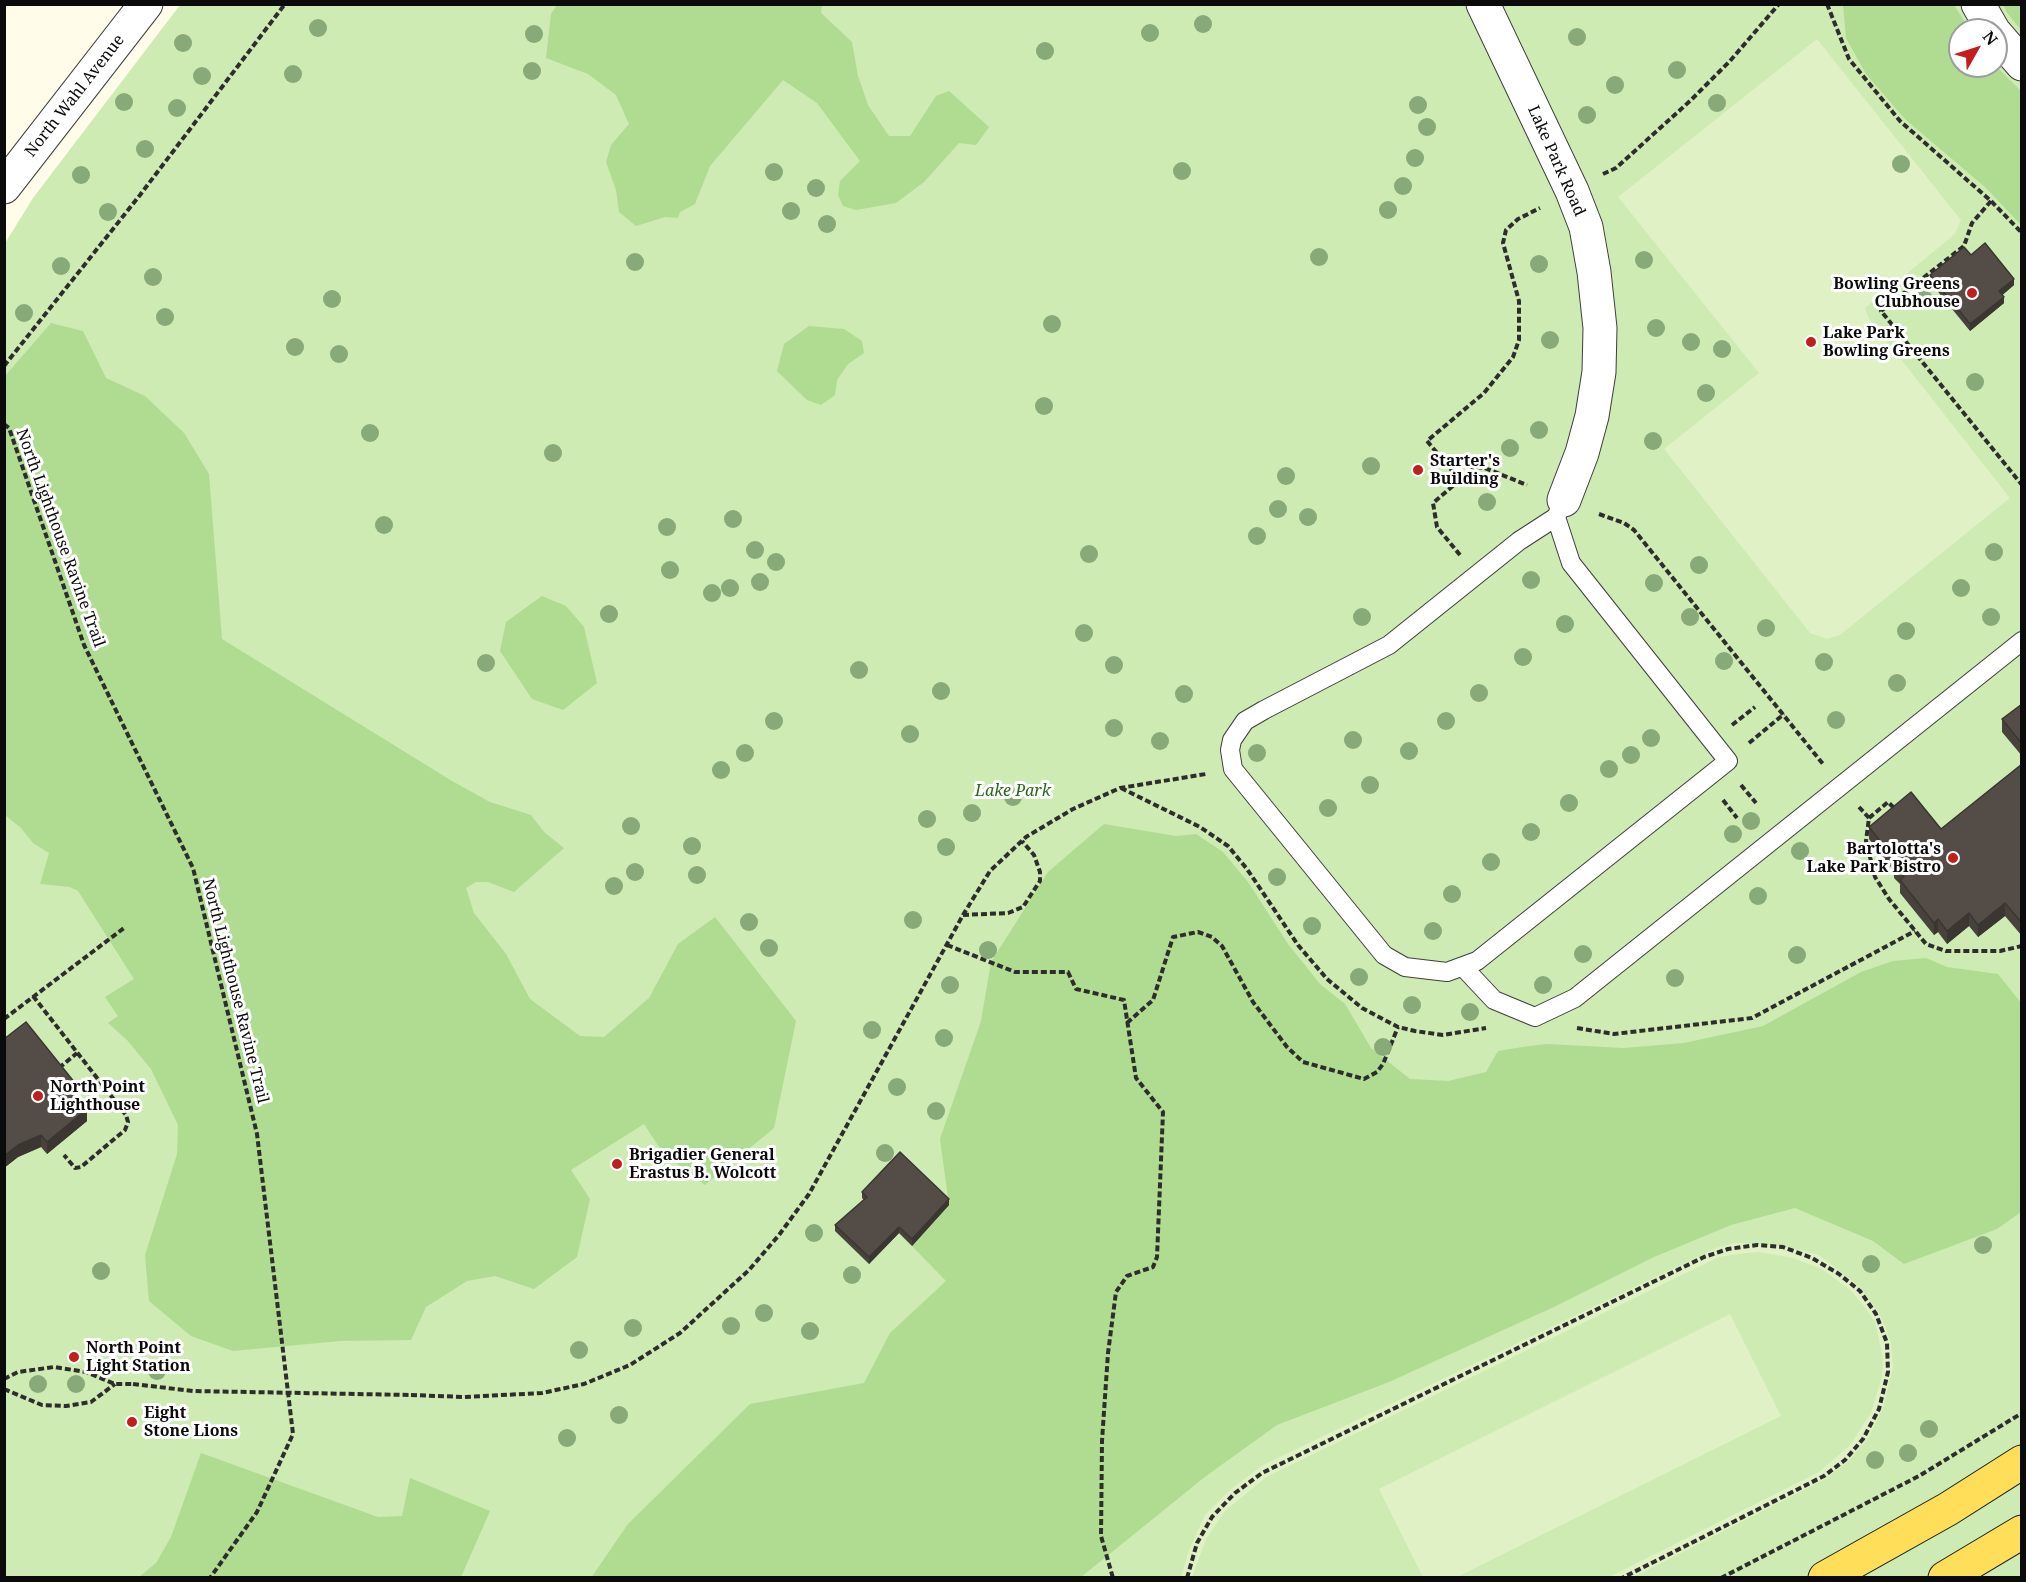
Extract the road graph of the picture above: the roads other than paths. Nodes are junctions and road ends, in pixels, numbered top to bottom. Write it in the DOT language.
graph roads {
  1 [pos="146,4"];
  2 [pos="1483,4"];
  3 [pos="1978,4"];
  4 [pos="1986,18"];
  5 [pos="2008,48"];
  6 [pos="2022,64"];
  7 [pos="4,187"];
  8 [pos="1560,509"];
  9 [pos="2022,641"];
  10 [pos="1464,968"];
  11 [pos="2022,1462"];
  12 [pos="2022,1532"];
  13 [pos="1825,1578"];
  14 [pos="1945,1578"];
  1 -- 7 [label="street, North Wahl Avenue"];
  2 -- 8 [label="street, Lake Park Road"];
  3 -- 4 [label="street"];
  5 -- 6 [label="street"];
  8 -- 10 [label="lane"];
  8 -- 10 [label="lane"];
  9 -- 10 [label="lane"];
  11 -- 13 [label="main road"];
  12 -- 14 [label="main road"];
}
